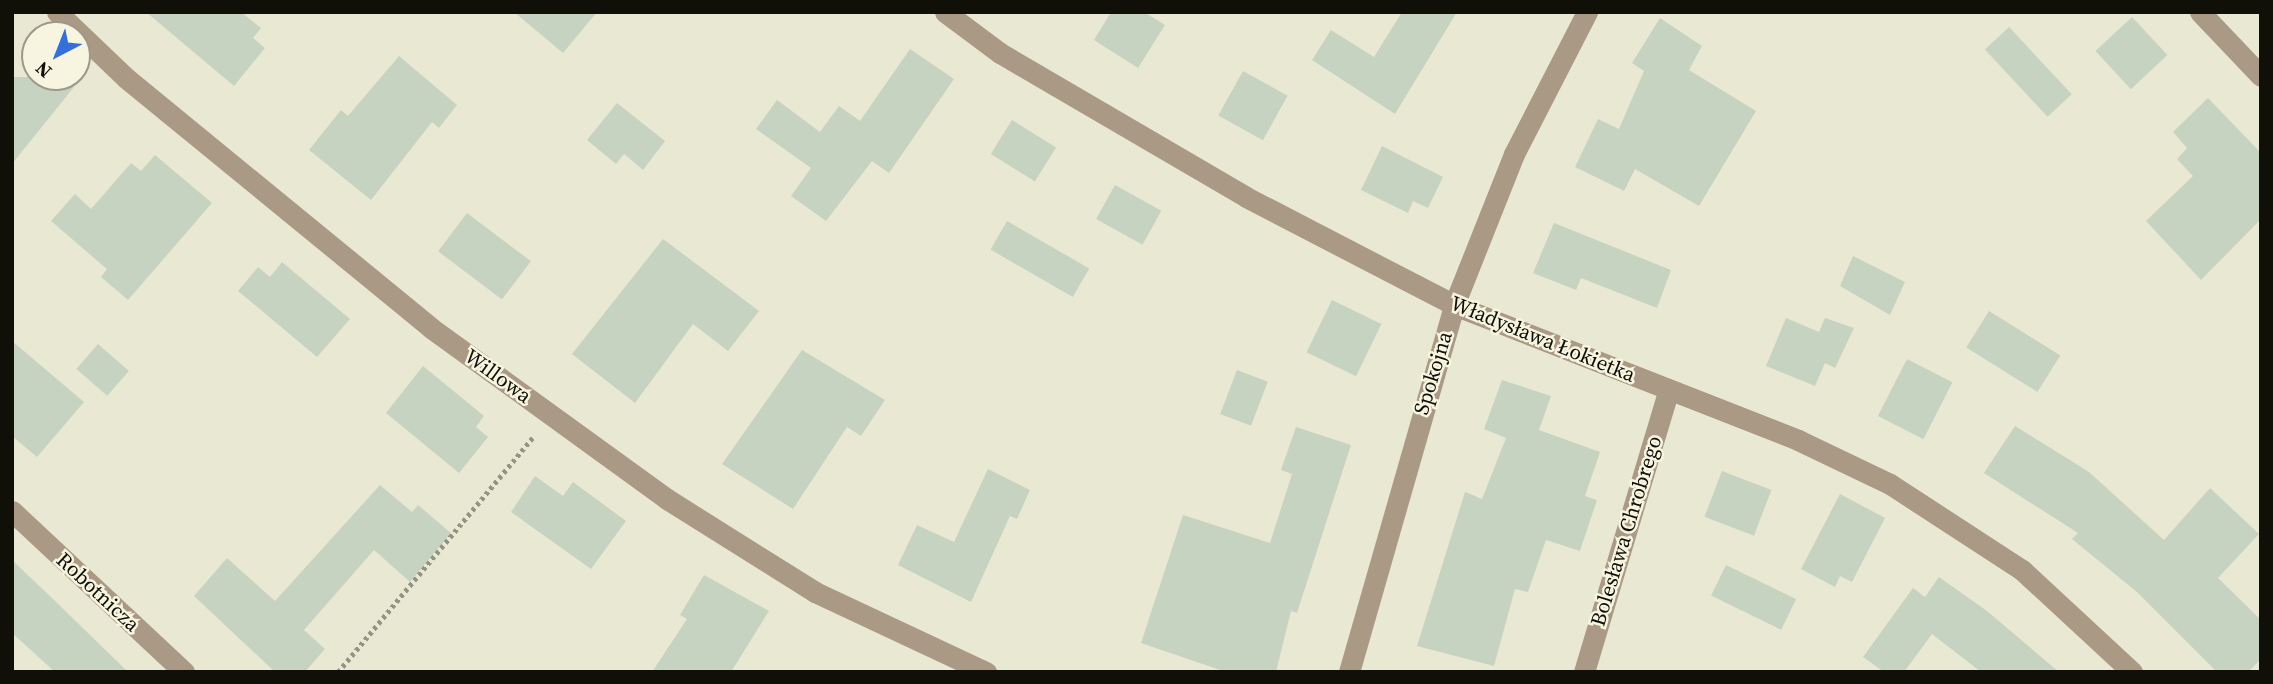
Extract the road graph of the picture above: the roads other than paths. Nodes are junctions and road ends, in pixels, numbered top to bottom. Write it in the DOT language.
graph roads {
  1 [pos="57,12"];
  2 [pos="945,12"];
  3 [pos="1587,12"];
  4 [pos="2200,12"];
  5 [pos="2261,76"];
  6 [pos="1454,305"];
  7 [pos="1669,390"];
  8 [pos="12,512"];
  9 [pos="184,672"];
  10 [pos="986,672"];
  11 [pos="1349,672"];
  12 [pos="1584,672"];
  13 [pos="2132,672"];
  1 -- 10 [label="street, Willowa"];
  2 -- 6 [label="street, Władysława Łokietka"];
  3 -- 6 [label="street, Spokojna"];
  4 -- 5 [label="street"];
  6 -- 7 [label="street, Władysława Łokietka"];
  6 -- 11 [label="street, Spokojna"];
  7 -- 12 [label="street, Bolesława Chrobrego"];
  7 -- 13 [label="street, Władysława Łokietka"];
  8 -- 9 [label="street, Robotnicza"];
}
